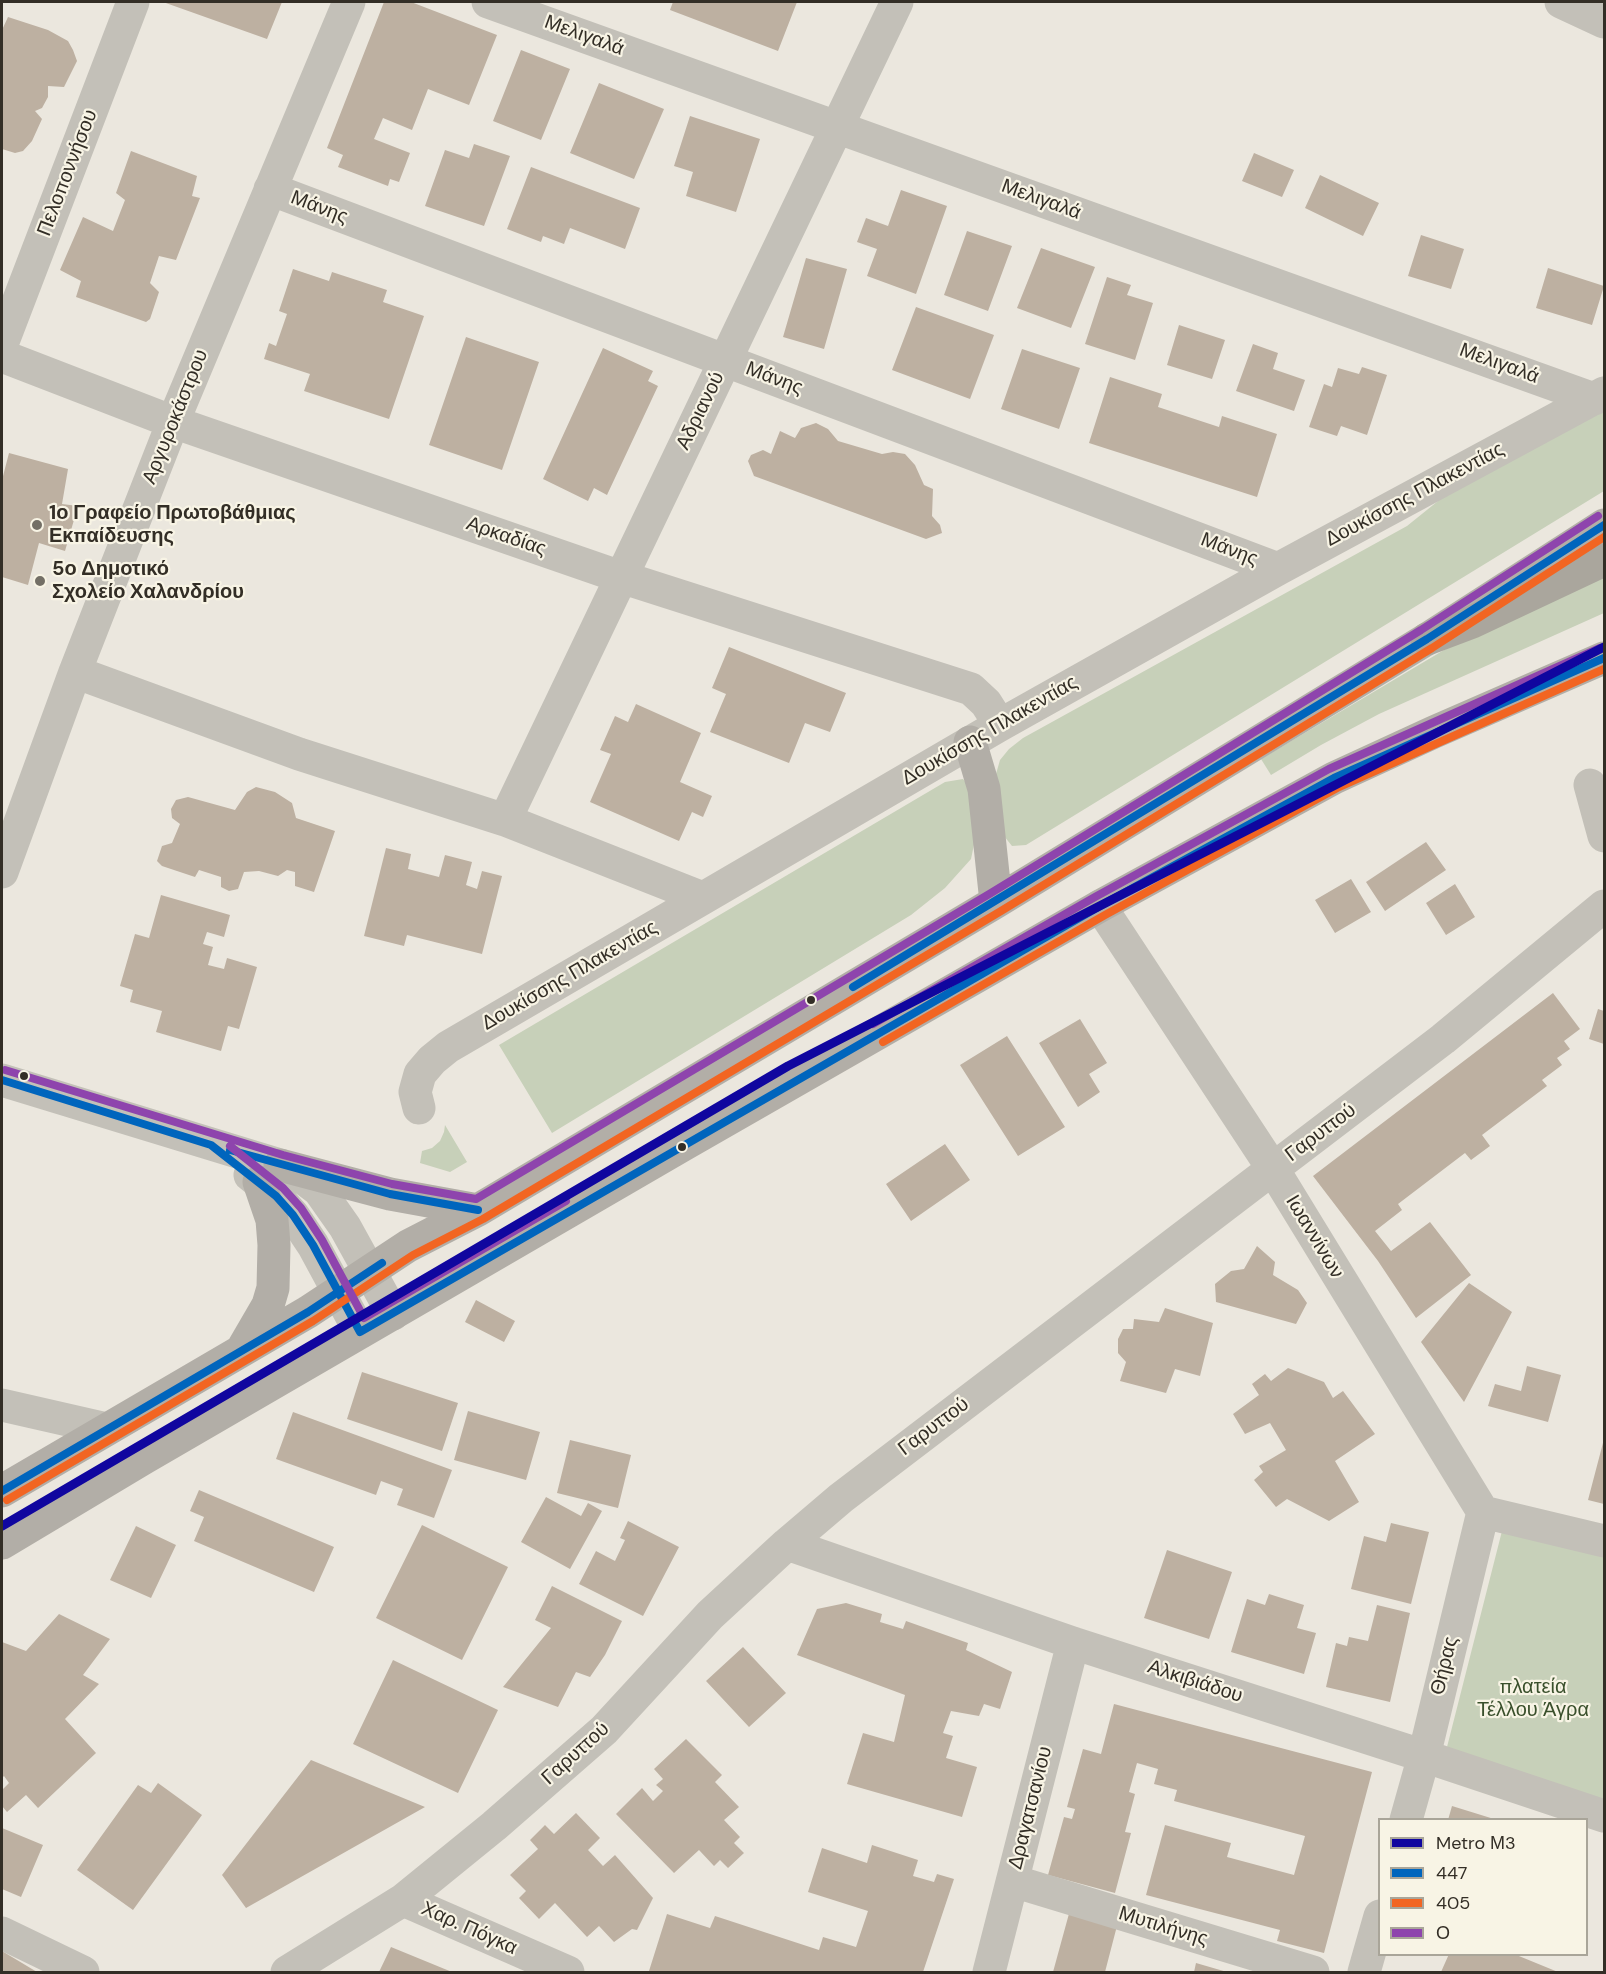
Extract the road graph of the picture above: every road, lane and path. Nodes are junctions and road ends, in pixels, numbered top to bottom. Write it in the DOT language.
graph roads {
  1 [pos="133,2"];
  2 [pos="349,2"];
  3 [pos="488,2"];
  4 [pos="897,2"];
  5 [pos="1561,2"];
  6 [pos="520,7"];
  7 [pos="1605,22"];
  8 [pos="836,127"];
  9 [pos="270,189"];
  10 [pos="2,344"];
  11 [pos="2,356"];
  12 [pos="725,361"];
  13 [pos="1599,396"];
  14 [pos="173,422"];
  15 [pos="1605,525"];
  16 [pos="1605,560"];
  17 [pos="1278,568"];
  18 [pos="621,577"];
  19 [pos="1427,639"];
  20 [pos="1605,658"];
  21 [pos="75,672"];
  22 [pos="1000,725"];
  23 [pos="970,742"];
  24 [pos="1590,785"];
  25 [pos="505,820"];
  26 [pos="1605,836"];
  27 [pos="2,872"];
  28 [pos="703,898"];
  29 [pos="996,902"];
  30 [pos="1100,906"];
  31 [pos="1605,906"];
  32 [pos="2,1080"];
  33 [pos="419,1108"];
  34 [pos="1273,1169"];
  35 [pos="270,1174"];
  36 [pos="478,1210"];
  37 [pos="369,1271"];
  38 [pos="338,1291"];
  39 [pos="393,1314"];
  40 [pos="360,1332"];
  41 [pos="242,1349"];
  42 [pos="2,1405"];
  43 [pos="107,1430"];
  44 [pos="2,1491"];
  45 [pos="1483,1512"];
  46 [pos="1605,1541"];
  47 [pos="2,1543"];
  48 [pos="787,1544"];
  49 [pos="1073,1643"];
  50 [pos="1424,1756"];
  51 [pos="1605,1816"];
  52 [pos="1407,1818"];
  53 [pos="1013,1881"];
  54 [pos="403,1900"];
  55 [pos="1378,1923"];
  56 [pos="2,1933"];
  57 [pos="83,1972"];
  58 [pos="287,1972"];
  59 [pos="568,1972"];
  60 [pos="988,1972"];
  61 [pos="1313,1972"];
  62 [pos="1364,1972"];
  1 -- 10 [label="street, Πελοποννήσου"];
  2 -- 9 [label="street, Αργυροκάστρου"];
  3 -- 6 [label="street, Μελιγαλά"];
  4 -- 8 [label="street, Αδριανού"];
  5 -- 7 [label="street"];
  6 -- 8 [label="street, Μελιγαλά"];
  8 -- 12 [label="street, Αδριανού"];
  8 -- 13 [label="street, Μελιγαλά"];
  9 -- 12 [label="street, Μάνης"];
  9 -- 14 [label="street, Αργυροκάστρου"];
  11 -- 14 [label="street, Αρκαδίας"];
  12 -- 17 [label="street, Μάνης"];
  12 -- 18 [label="street, Αδριανού"];
  13 -- 17 [label="street, Δουκίσσης Πλακεντίας"];
  14 -- 18 [label="street, Αρκαδίας"];
  14 -- 21 [label="street, Αργυροκάστρου"];
  15 -- 19 [label="main road"];
  16 -- 19 [label="highway"];
  17 -- 22 [label="street, Δουκίσσης Πλακεντίας"];
  18 -- 22 [label="street, Αρκαδίας"];
  18 -- 25 [label="street, Αδριανού"];
  19 -- 29 [label="main road"];
  20 -- 30 [label="main road"];
  21 -- 25 [label="street"];
  21 -- 27 [label="street, Αργυροκάστρου"];
  22 -- 23 [label="street, Δουκίσσης Πλακεντίας"];
  23 -- 28 [label="street, Δουκίσσης Πλακεντίας"];
  23 -- 29 [label="main road"];
  24 -- 26 [label="street"];
  25 -- 28 [label="street"];
  28 -- 33 [label="street, Δουκίσσης Πλακεντίας"];
  29 -- 36 [label="main road"];
  30 -- 34 [label="street, Ιωαννίνων"];
  30 -- 39 [label="main road"];
  31 -- 34 [label="street, Γαρυττού"];
  32 -- 35 [label="street"];
  34 -- 45 [label="street, Ιωαννίνων"];
  34 -- 48 [label="street, Γαρυττού"];
  35 -- 36 [label="main road"];
  35 -- 37 [label="street"];
  35 -- 38 [label="street"];
  35 -- 41 [label="main road"];
  36 -- 37 [label="main road"];
  37 -- 38 [label="main road"];
  37 -- 39 [label="street"];
  38 -- 40 [label="street"];
  38 -- 41 [label="main road"];
  39 -- 40 [label="main road"];
  40 -- 47 [label="main road"];
  41 -- 43 [label="main road"];
  42 -- 43 [label="street"];
  43 -- 44 [label="main road"];
  45 -- 46 [label="street"];
  45 -- 50 [label="street, Θήρας"];
  48 -- 49 [label="street, Αλκιβιάδου"];
  48 -- 54 [label="street, Γαρυττού"];
  49 -- 50 [label="street, Αλκιβιάδου"];
  49 -- 53 [label="street, Δραγατσανίου"];
  50 -- 51 [label="street, Αλκιβιάδου"];
  50 -- 52 [label="street, Θήρας"];
  53 -- 60 [label="street, Δραγατσανίου"];
  53 -- 61 [label="street, Μυτιλήνης"];
  54 -- 58 [label="street, Γαρυττού"];
  54 -- 59 [label="street, Χαρ. Πόγκα"];
  55 -- 62 [label="street"];
  56 -- 57 [label="street"];
}
